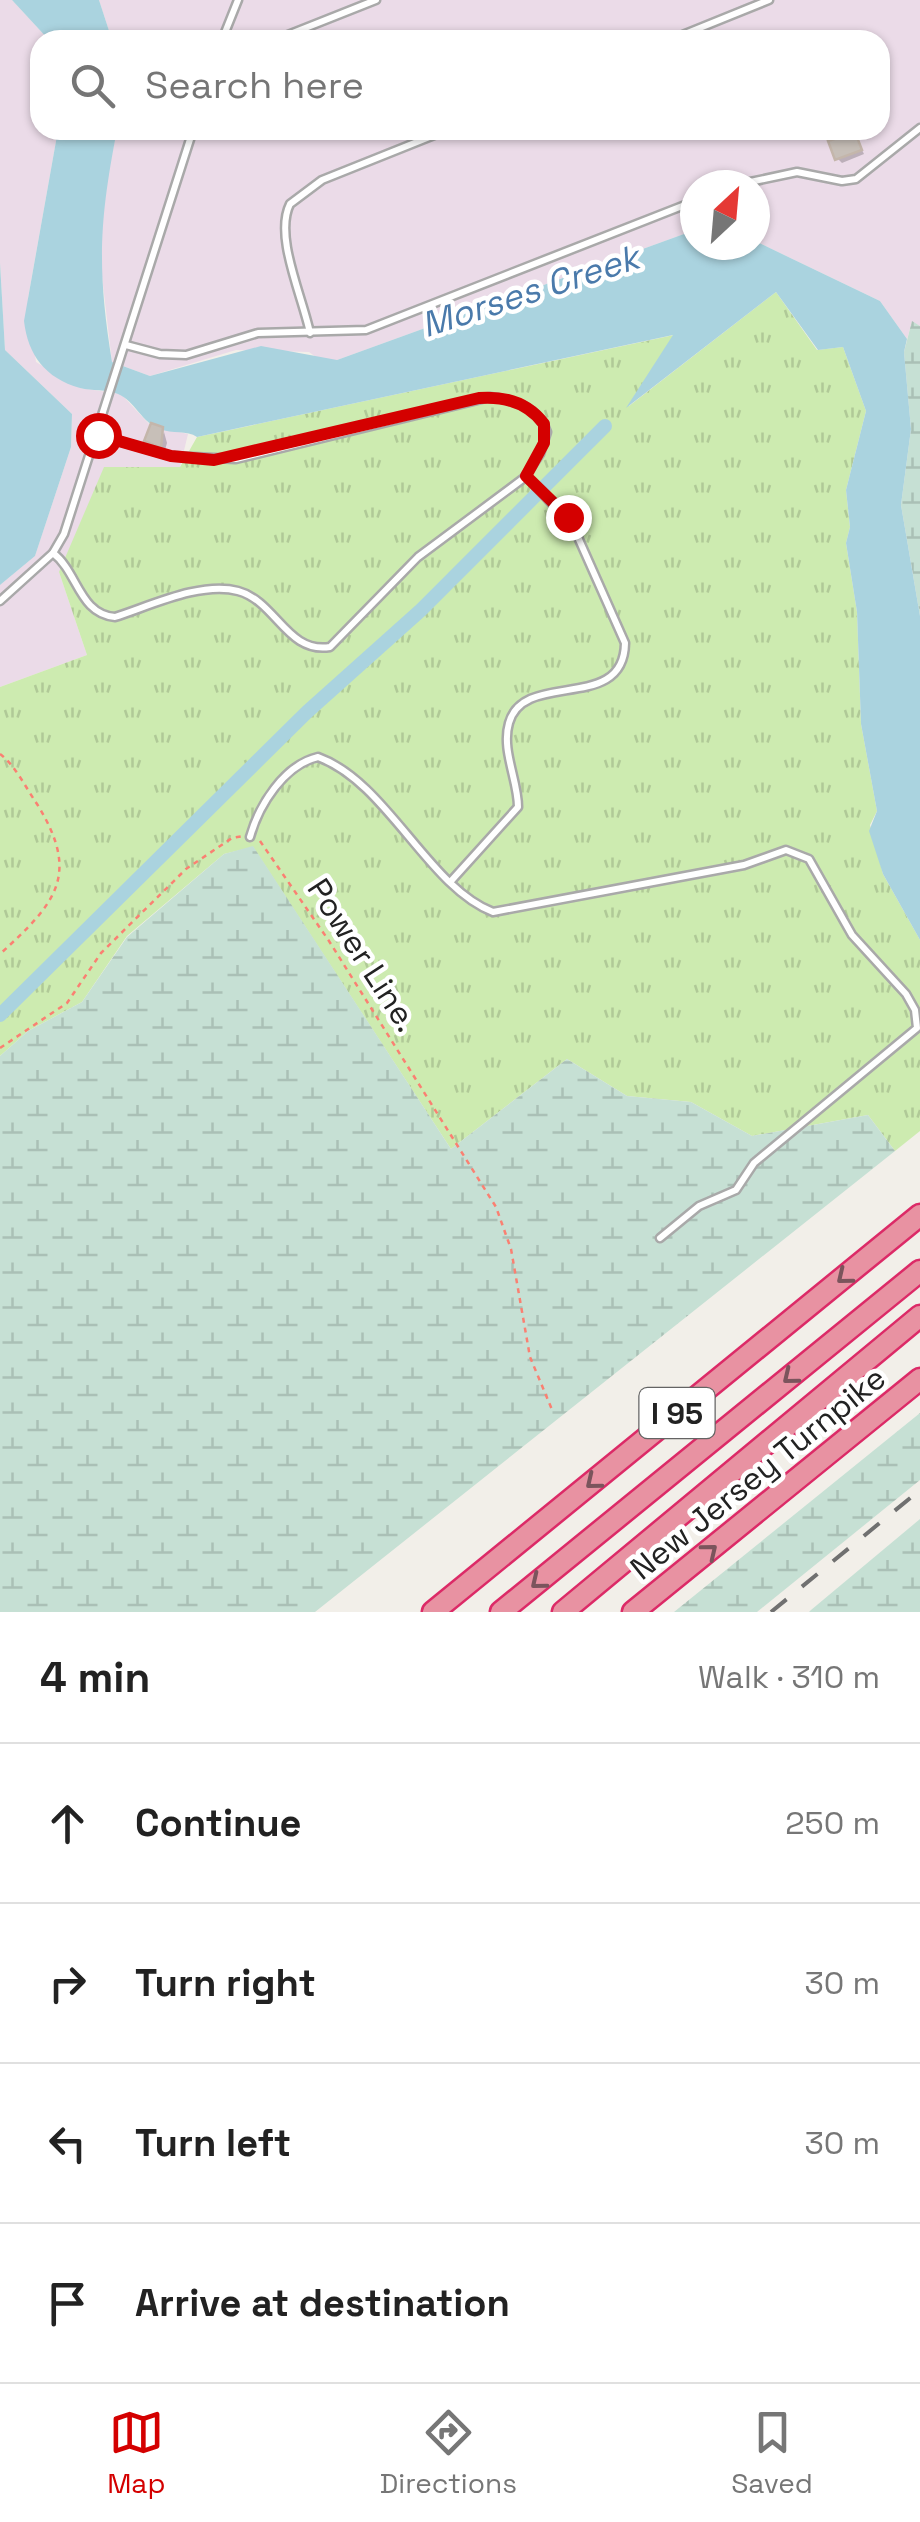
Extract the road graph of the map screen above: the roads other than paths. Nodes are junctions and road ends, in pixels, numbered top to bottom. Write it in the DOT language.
graph roads {
  1 [pos="238,0"];
  2 [pos="376,0"];
  3 [pos="769,0"];
  4 [pos="226,30"];
  5 [pos="301,30"];
  6 [pos="695,30"];
  7 [pos="920,128"];
  8 [pos="191,140"];
  9 [pos="422,140"];
  10 [pos="770,178"];
  11 [pos="680,207"];
  12 [pos="310,333"];
  13 [pos="126,344"];
  14 [pos="98,435"];
  15 [pos="526,476"];
  16 [pos="53,552"];
  17 [pos="0,601"];
  18 [pos="250,837"];
  19 [pos="452,880"];
  20 [pos="920,1215"];
  21 [pos="660,1238"];
  22 [pos="920,1271"];
  23 [pos="920,1316"];
  24 [pos="920,1379"];
  25 [pos="920,1395"];
  26 [pos="876,1418"];
  27 [pos="434,1612"];
  28 [pos="501,1612"];
  29 [pos="562,1612"];
  30 [pos="634,1612"];
  1 -- 4 [label="lane"];
  2 -- 5 [label="lane"];
  3 -- 6 [label="lane"];
  7 -- 10 [label="lane"];
  8 -- 13 [label="lane"];
  9 -- 12 [label="lane"];
  11 -- 12 [label="lane"];
  12 -- 13 [label="lane"];
  13 -- 14 [label="lane"];
  14 -- 15 [label="lane"];
  14 -- 16 [label="lane"];
  15 -- 16 [label="lane"];
  15 -- 19 [label="lane"];
  16 -- 17 [label="lane"];
  18 -- 19 [label="lane"];
  19 -- 21 [label="lane"];
  20 -- 27 [label="highway, I 95, one-way"];
  22 -- 28 [label="highway, New Jersey Turnpike / I 95, one-way"];
  23 -- 29 [label="highway, New Jersey Turnpike / I 95"];
  24 -- 26 [label="highway, New Jersey Turnpike"];
  25 -- 26 [label="highway"];
  30 -- 26 [label="highway, New Jersey Turnpike, one-way"];
}
